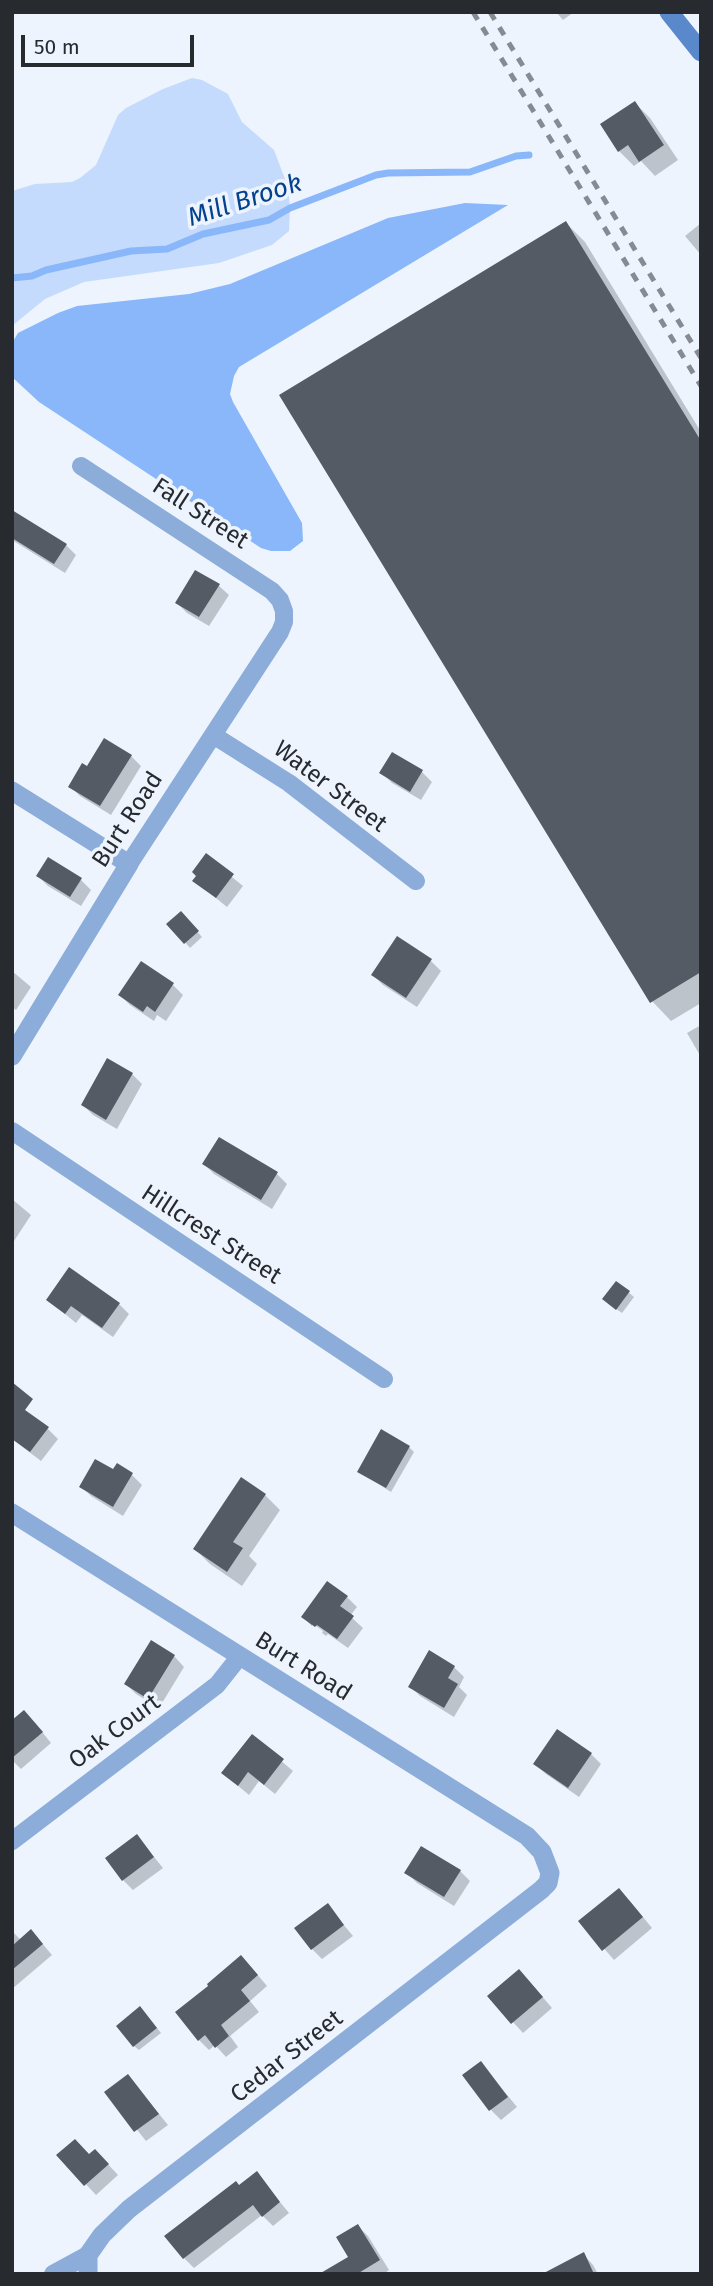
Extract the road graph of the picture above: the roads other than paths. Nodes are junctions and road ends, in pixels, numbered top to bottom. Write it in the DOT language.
graph roads {
  1 [pos="669,12"];
  2 [pos="701,52"];
  3 [pos="81,466"];
  4 [pos="284,611"];
  5 [pos="213,735"];
  6 [pos="12,791"];
  7 [pos="129,864"];
  8 [pos="416,881"];
  9 [pos="12,1056"];
  10 [pos="12,1131"];
  11 [pos="384,1379"];
  12 [pos="12,1513"];
  13 [pos="240,1656"];
  14 [pos="12,1841"];
  15 [pos="550,1876"];
  16 [pos="88,2264"];
  17 [pos="53,2274"];
  1 -- 2 [label="main road"];
  3 -- 4 [label="street, Fall Street"];
  4 -- 5 [label="street, Burt Road"];
  5 -- 7 [label="street, Burt Road"];
  5 -- 8 [label="street, Water Street"];
  6 -- 7 [label="street"];
  7 -- 9 [label="street, Burt Road"];
  10 -- 11 [label="street, Hillcrest Street"];
  12 -- 13 [label="street, Burt Road"];
  13 -- 14 [label="street, Oak Court"];
  13 -- 15 [label="street, Burt Road"];
  15 -- 16 [label="street, Cedar Street"];
  16 -- 17 [label="street, Cedar Street"];
}
